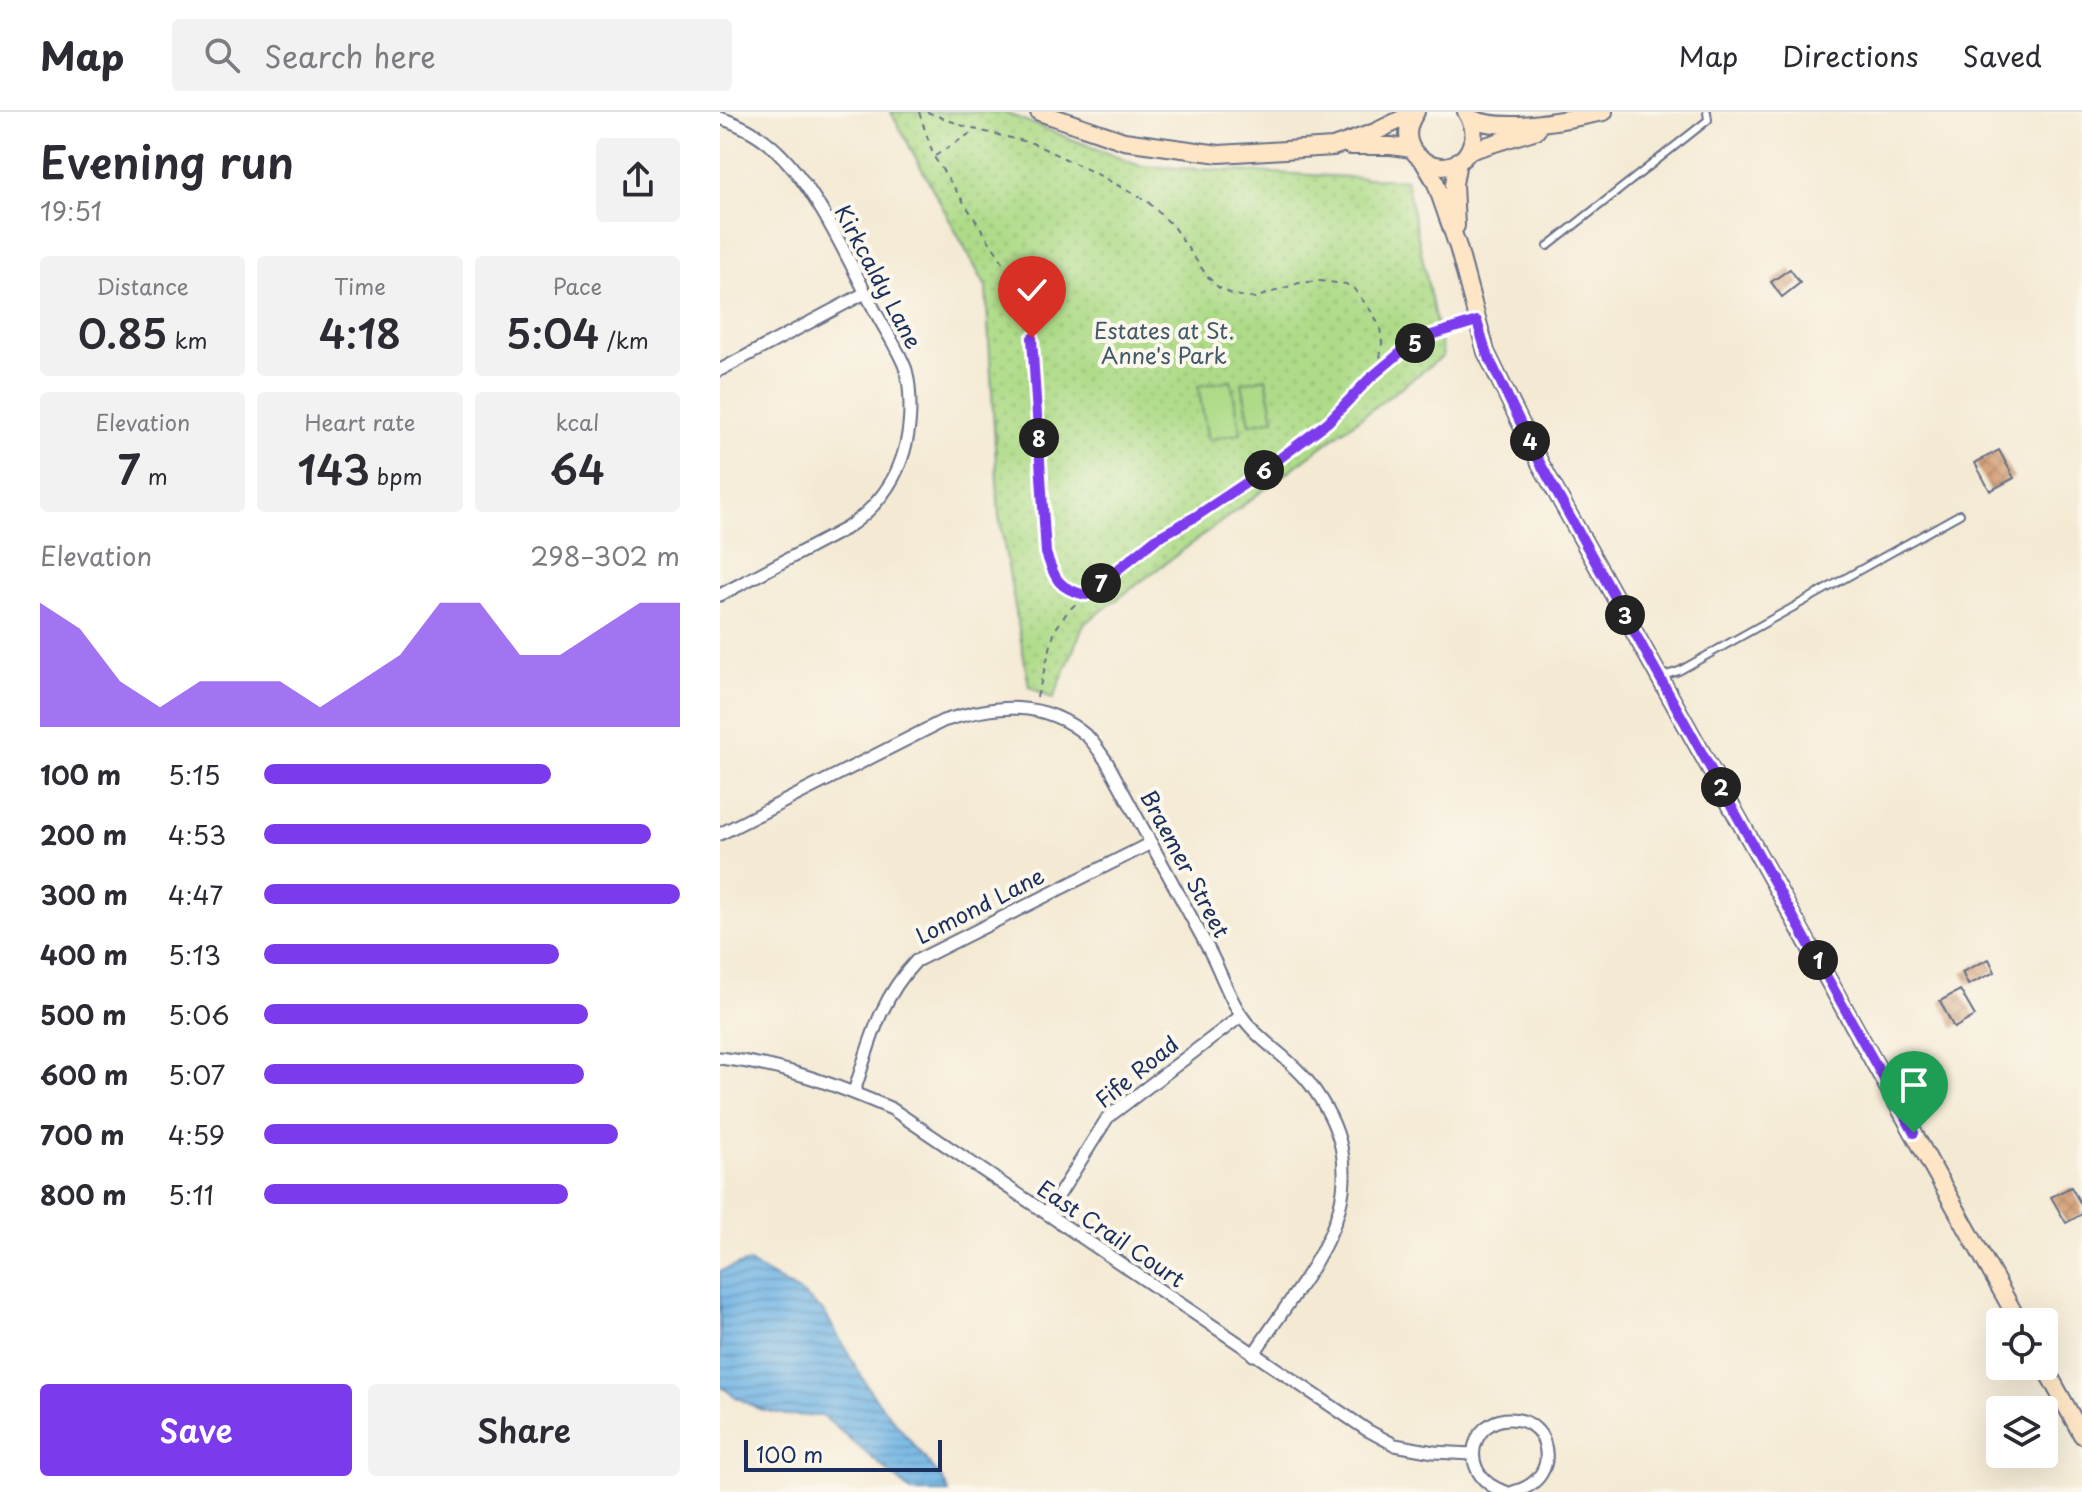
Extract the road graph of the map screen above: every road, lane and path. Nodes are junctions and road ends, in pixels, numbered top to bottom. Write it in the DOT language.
graph roads {
  1 [pos="919,112"];
  2 [pos="927,112"];
  3 [pos="1039,112"];
  4 [pos="1416,112"];
  5 [pos="1604,112"];
  6 [pos="1707,112"];
  7 [pos="1468,115"];
  8 [pos="720,118"];
  9 [pos="1568,119"];
  10 [pos="977,129"];
  11 [pos="1333,147"];
  12 [pos="1418,155"];
  13 [pos="1464,156"];
  14 [pos="934,157"];
  15 [pos="1548,246"];
  16 [pos="1458,247"];
  17 [pos="865,293"];
  18 [pos="1477,321"];
  19 [pos="720,370"];
  20 [pos="1369,379"];
  21 [pos="1960,514"];
  22 [pos="720,595"];
  23 [pos="1086,595"];
  24 [pos="1659,677"];
  25 [pos="1034,710"];
  26 [pos="720,834"];
  27 [pos="1151,843"];
  28 [pos="1241,1016"];
  29 [pos="720,1058"];
  30 [pos="854,1092"];
  31 [pos="1047,1214"];
  32 [pos="2011,1308"];
  33 [pos="1253,1355"];
  34 [pos="2052,1380"];
  35 [pos="2082,1435"];
  36 [pos="1472,1454"];
  37 [pos="1506,1492"];
  38 [pos="1513,1492"];
  1 -- 14 [label="path"];
  2 -- 10 [label="path"];
  3 -- 11 [label="street"];
  4 -- 11 [label="street"];
  4 -- 12 [label="street"];
  5 -- 9 [label="street"];
  6 -- 15 [label="lane"];
  7 -- 9 [label="street"];
  7 -- 13 [label="street"];
  8 -- 17 [label="street, Kirkcaldy Lane"];
  9 -- 13 [label="street"];
  10 -- 14 [label="path"];
  10 -- 20 [label="path"];
  11 -- 12 [label="street"];
  12 -- 13 [label="street"];
  12 -- 16 [label="street"];
  13 -- 16 [label="street"];
  14 -- 23 [label="path"];
  16 -- 18 [label="street"];
  17 -- 19 [label="street"];
  17 -- 22 [label="street, Kirkcaldy Lane"];
  18 -- 20 [label="path"];
  18 -- 24 [label="street"];
  20 -- 23 [label="path"];
  21 -- 24 [label="lane"];
  23 -- 25 [label="path"];
  24 -- 32 [label="street"];
  25 -- 26 [label="street, Braemer Street"];
  25 -- 27 [label="street, Braemer Street"];
  27 -- 28 [label="street, Braemer Street"];
  27 -- 30 [label="street, Lomond Lane"];
  28 -- 31 [label="street, Fife Road"];
  28 -- 33 [label="street, Braemer Street"];
  29 -- 30 [label="street, East Crail Court"];
  30 -- 31 [label="street, East Crail Court"];
  31 -- 33 [label="street, East Crail Court"];
  33 -- 36 [label="street, East Crail Court"];
  34 -- 35 [label="street"];
  36 -- 37 [label="street"];
  36 -- 38 [label="street"];
}
